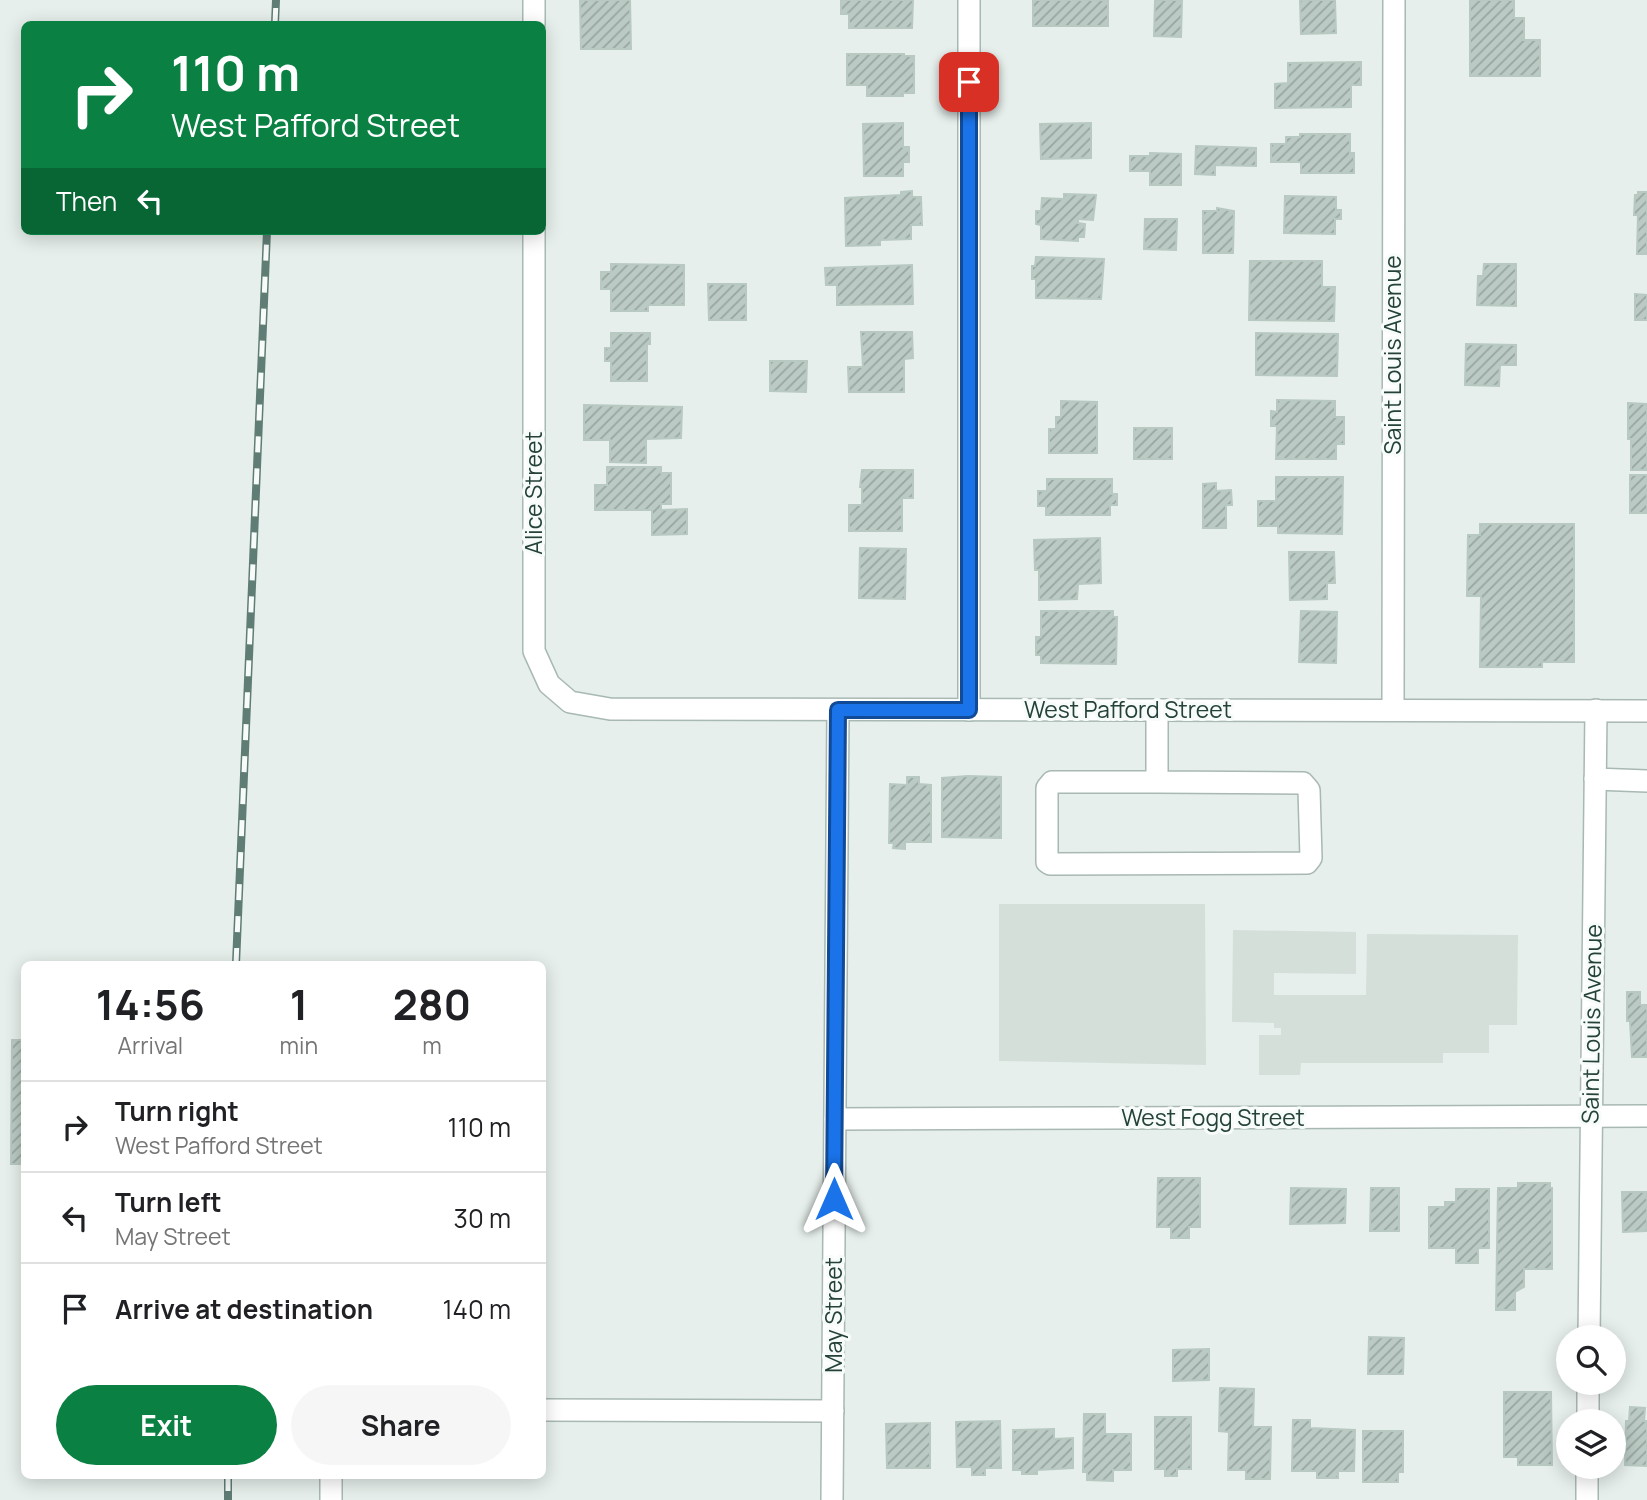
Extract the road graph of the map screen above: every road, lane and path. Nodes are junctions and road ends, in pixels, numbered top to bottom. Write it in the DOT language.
graph roads {
  1 [pos="534,0"];
  2 [pos="969,0"];
  3 [pos="1394,0"];
  4 [pos="534,21"];
  5 [pos="534,235"];
  6 [pos="610,709"];
  7 [pos="838,710"];
  8 [pos="969,710"];
  9 [pos="1157,710"];
  10 [pos="1393,710"];
  11 [pos="1596,710"];
  12 [pos="1647,711"];
  13 [pos="1595,779"];
  14 [pos="1647,781"];
  15 [pos="1157,782"];
  16 [pos="1591,1116"];
  17 [pos="1647,1116"];
  18 [pos="835,1119"];
  19 [pos="1589,1325"];
  20 [pos="546,1410"];
  21 [pos="833,1411"];
  22 [pos="331,1479"];
  23 [pos="1587,1479"];
  24 [pos="331,1500"];
  25 [pos="832,1500"];
  26 [pos="1587,1500"];
  1 -- 4 [label="street"];
  2 -- 8 [label="street"];
  3 -- 10 [label="street, Saint Louis Avenue"];
  5 -- 6 [label="street, Alice Street"];
  6 -- 7 [label="street, West Pafford Street"];
  7 -- 8 [label="street, West Pafford Street"];
  7 -- 18 [label="street, May Street"];
  8 -- 9 [label="street, West Pafford Street"];
  9 -- 10 [label="street, West Pafford Street"];
  9 -- 15 [label="street"];
  10 -- 11 [label="street, West Pafford Street"];
  11 -- 12 [label="street, West Pafford Street"];
  11 -- 13 [label="street, Saint Louis Avenue"];
  13 -- 14 [label="street"];
  13 -- 16 [label="street, Saint Louis Avenue"];
  15 -- 15 [label="street"];
  16 -- 17 [label="street, West Fogg Street"];
  16 -- 18 [label="street, West Fogg Street"];
  16 -- 19 [label="street, Saint Louis Avenue"];
  18 -- 21 [label="street, May Street"];
  20 -- 21 [label="street"];
  21 -- 25 [label="street, May Street"];
  22 -- 24 [label="street"];
  23 -- 26 [label="street"];
}
